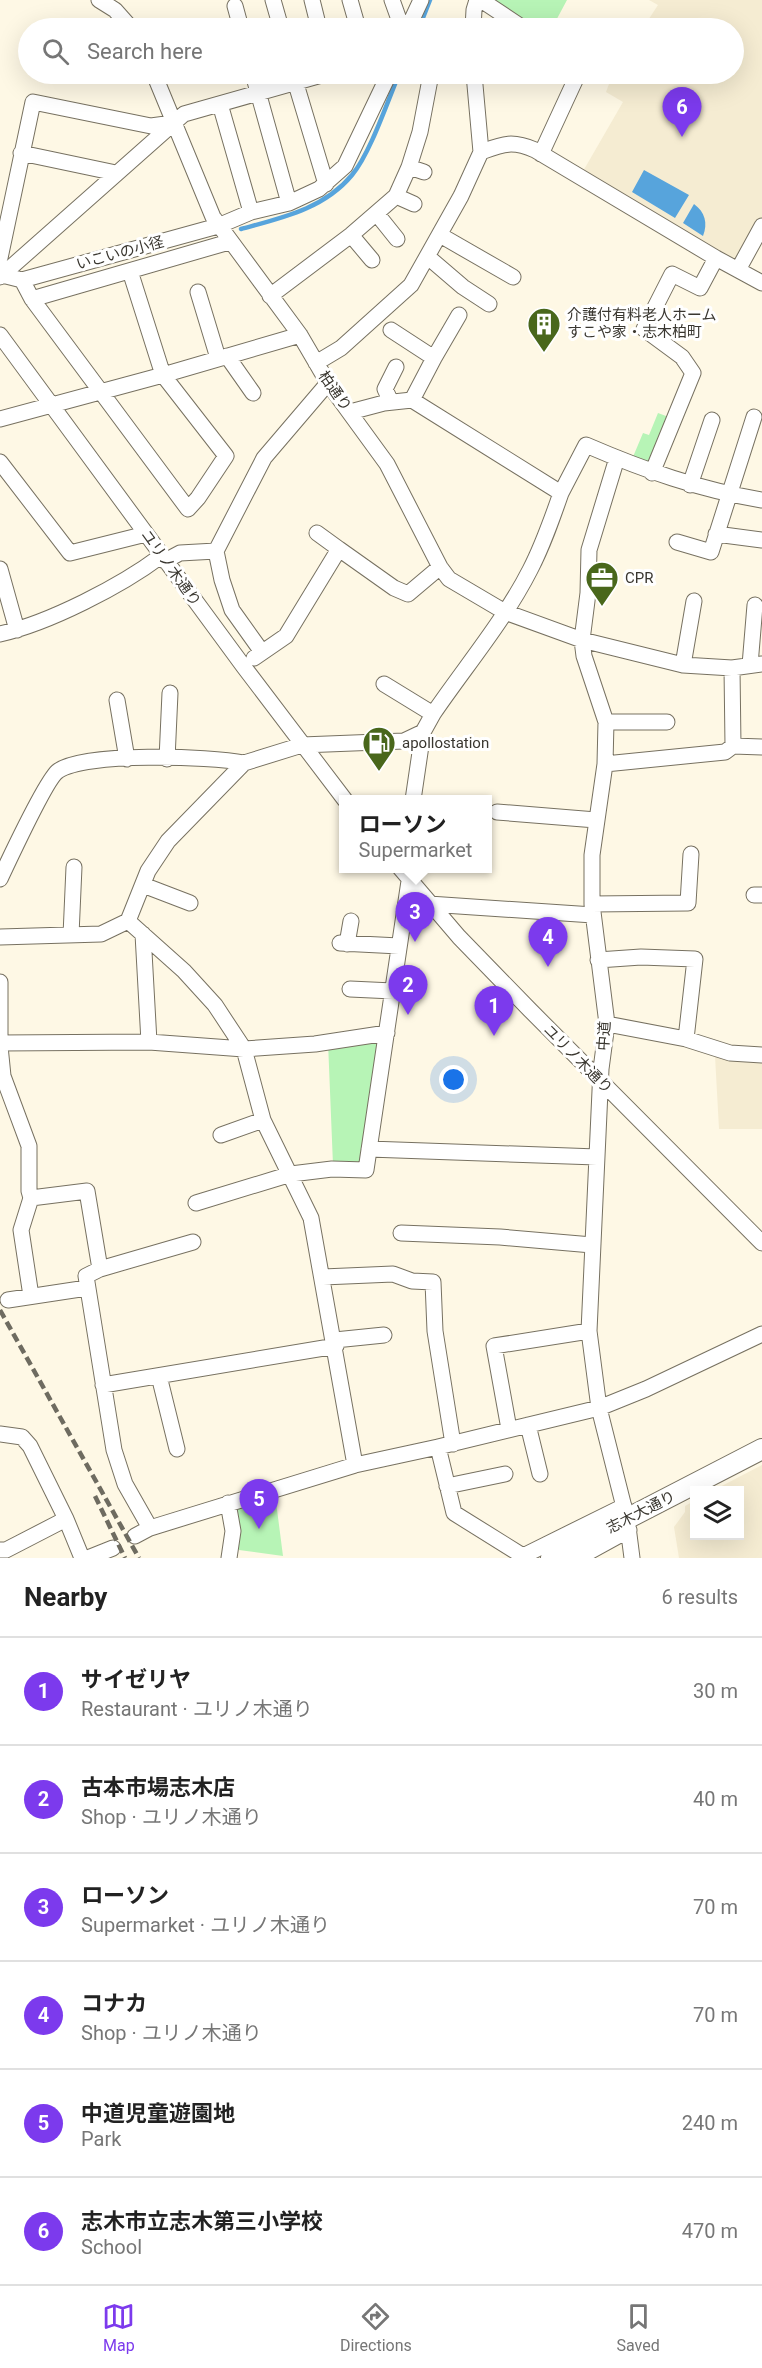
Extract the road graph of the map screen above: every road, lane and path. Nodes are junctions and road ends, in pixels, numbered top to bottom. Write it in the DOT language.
graph roads {
  1 [pos="99,0"];
  2 [pos="273,0"];
  3 [pos="312,0"];
  4 [pos="350,0"];
  5 [pos="392,0"];
  6 [pos="421,0"];
  7 [pos="479,0"];
  8 [pos="236,6"];
  9 [pos="123,18"];
  10 [pos="239,18"];
  11 [pos="278,18"];
  12 [pos="316,18"];
  13 [pos="355,18"];
  14 [pos="398,18"];
  15 [pos="413,18"];
  16 [pos="474,18"];
  17 [pos="508,18"];
  18 [pos="158,84"];
  19 [pos="256,84"];
  20 [pos="280,84"];
  21 [pos="296,84"];
  22 [pos="385,84"];
  23 [pos="429,84"];
  24 [pos="475,84"];
  25 [pos="573,84"];
  26 [pos="258,93"];
  27 [pos="220,104"];
  28 [pos="173,123"];
  29 [pos="481,152"];
  30 [pos="21,153"];
  31 [pos="541,154"];
  32 [pos="409,167"];
  33 [pos="424,172"];
  34 [pos="116,173"];
  35 [pos="326,184"];
  36 [pos="396,196"];
  37 [pos="289,203"];
  38 [pos="414,204"];
  39 [pos="250,212"];
  40 [pos="377,214"];
  41 [pos="218,226"];
  42 [pos="762,226"];
  43 [pos="351,235"];
  44 [pos="440,235"];
  45 [pos="397,239"];
  46 [pos="229,242"];
  47 [pos="428,257"];
  48 [pos="0,258"];
  49 [pos="716,258"];
  50 [pos="372,260"];
  51 [pos="738,270"];
  52 [pos="130,271"];
  53 [pos="1,274"];
  54 [pos="513,277"];
  55 [pos="22,280"];
  56 [pos="762,283"];
  57 [pos="198,292"];
  58 [pos="270,296"];
  59 [pos="32,299"];
  60 [pos="489,304"];
  61 [pos="459,315"];
  62 [pos="391,330"];
  63 [pos="0,334"];
  64 [pos="300,335"];
  65 [pos="222,357"];
  66 [pos="434,358"];
  67 [pos="316,363"];
  68 [pos="396,367"];
  69 [pos="163,375"];
  70 [pos="328,383"];
  71 [pos="101,391"];
  72 [pos="253,393"];
  73 [pos="412,400"];
  74 [pos="391,402"];
  75 [pos="50,404"];
  76 [pos="350,412"];
  77 [pos="754,417"];
  78 [pos="0,419"];
  79 [pos="712,420"];
  80 [pos="617,458"];
  81 [pos="0,462"];
  82 [pos="652,473"];
  83 [pos="690,486"];
  84 [pos="561,493"];
  85 [pos="729,495"];
  86 [pos="762,500"];
  87 [pos="317,533"];
  88 [pos="146,534"];
  89 [pos="716,534"];
  90 [pos="762,540"];
  91 [pos="677,542"];
  92 [pos="339,549"];
  93 [pos="216,551"];
  94 [pos="163,559"];
  95 [pos="440,567"];
  96 [pos="0,569"];
  97 [pos="694,602"];
  98 [pos="755,605"];
  99 [pos="505,612"];
  100 [pos="17,630"];
  101 [pos="0,634"];
  102 [pos="582,640"];
  103 [pos="262,652"];
  104 [pos="756,664"];
  105 [pos="683,665"];
  106 [pos="244,667"];
  107 [pos="732,668"];
  108 [pos="384,684"];
  109 [pos="170,693"];
  110 [pos="117,700"];
  111 [pos="433,714"];
  112 [pos="606,722"];
  113 [pos="667,722"];
  114 [pos="423,732"];
  115 [pos="302,745"];
  116 [pos="733,746"];
  117 [pos="762,747"];
  118 [pos="127,759"];
  119 [pos="167,759"];
  120 [pos="244,763"];
  121 [pos="605,764"];
  122 [pos="341,795"];
  123 [pos="414,795"];
  124 [pos="497,812"];
  125 [pos="596,820"];
  126 [pos="7,845"];
  127 [pos="691,854"];
  128 [pos="75,867"];
  129 [pos="403,873"];
  130 [pos="404,873"];
  131 [pos="0,879"];
  132 [pos="143,885"];
  133 [pos="190,903"];
  134 [pos="429,904"];
  135 [pos="593,910"];
  136 [pos="128,921"];
  137 [pos="351,921"];
  138 [pos="143,934"];
  139 [pos="71,935"];
  140 [pos="0,937"];
  141 [pos="399,946"];
  142 [pos="598,960"];
  143 [pos="0,982"];
  144 [pos="350,989"];
  145 [pos="393,991"];
  146 [pos="607,1024"];
  147 [pos="387,1034"];
  148 [pos="0,1036"];
  149 [pos="686,1039"];
  150 [pos="149,1042"];
  151 [pos="0,1044"];
  152 [pos="244,1049"];
  153 [pos="762,1055"];
  154 [pos="601,1082"];
  155 [pos="263,1120"];
  156 [pos="221,1135"];
  157 [pos="369,1149"];
  158 [pos="597,1157"];
  159 [pos="291,1174"];
  160 [pos="31,1198"];
  161 [pos="196,1203"];
  162 [pos="401,1233"];
  163 [pos="193,1242"];
  164 [pos="762,1243"];
  165 [pos="592,1245"];
  166 [pos="100,1269"];
  167 [pos="323,1277"];
  168 [pos="87,1288"];
  169 [pos="31,1296"];
  170 [pos="8,1300"];
  171 [pos="589,1331"];
  172 [pos="762,1334"];
  173 [pos="384,1335"];
  174 [pos="335,1343"];
  175 [pos="159,1376"];
  176 [pos="103,1385"];
  177 [pos="599,1408"];
  178 [pos="528,1425"];
  179 [pos="509,1429"];
  180 [pos="0,1434"];
  181 [pos="445,1445"];
  182 [pos="177,1449"];
  183 [pos="762,1449"];
  184 [pos="355,1465"];
  185 [pos="505,1474"];
  186 [pos="540,1474"];
  187 [pos="447,1486"];
  188 [pos="228,1503"];
  189 [pos="626,1518"];
  190 [pos="66,1520"];
  191 [pos="150,1528"];
  192 [pos="135,1536"];
  193 [pos="113,1548"];
  194 [pos="0,1551"];
  195 [pos="521,1557"];
  196 [pos="82,1558"];
  197 [pos="88,1558"];
  198 [pos="229,1558"];
  199 [pos="551,1558"];
  200 [pos="578,1558"];
  201 [pos="632,1558"];
  1 -- 9 [label="street"];
  2 -- 11 [label="street"];
  3 -- 12 [label="street"];
  4 -- 13 [label="street"];
  5 -- 14 [label="street"];
  6 -- 15 [label="street"];
  7 -- 16 [label="street"];
  7 -- 17 [label="street"];
  8 -- 10 [label="street"];
  18 -- 28 [label="street, 柏通り"];
  19 -- 26 [label="street"];
  20 -- 26 [label="street"];
  21 -- 35 [label="street"];
  22 -- 35 [label="street, いこいの小径"];
  23 -- 32 [label="street"];
  24 -- 29 [label="street"];
  25 -- 31 [label="street"];
  26 -- 27 [label="street"];
  26 -- 37 [label="street"];
  27 -- 28 [label="street"];
  27 -- 39 [label="street"];
  28 -- 30 [label="street"];
  28 -- 34 [label="street"];
  28 -- 41 [label="street, 柏通り"];
  29 -- 31 [label="street"];
  29 -- 44 [label="street"];
  30 -- 34 [label="street"];
  30 -- 48 [label="street"];
  31 -- 49 [label="street"];
  32 -- 33 [label="street"];
  32 -- 36 [label="street"];
  34 -- 53 [label="street"];
  35 -- 37 [label="street, いこいの小径"];
  36 -- 38 [label="street"];
  36 -- 40 [label="street"];
  37 -- 39 [label="street, いこいの小径"];
  39 -- 41 [label="street, いこいの小径"];
  40 -- 43 [label="street"];
  40 -- 45 [label="street"];
  41 -- 46 [label="street, 柏通り"];
  41 -- 55 [label="street, いこいの小径"];
  42 -- 51 [label="street"];
  43 -- 50 [label="street"];
  43 -- 58 [label="street"];
  44 -- 47 [label="street"];
  44 -- 54 [label="street"];
  46 -- 52 [label="street"];
  46 -- 58 [label="street, 柏通り"];
  47 -- 60 [label="street"];
  47 -- 67 [label="street"];
  49 -- 51 [label="street"];
  49 -- 82 [label="street"];
  51 -- 56 [label="street"];
  52 -- 59 [label="street"];
  52 -- 69 [label="street"];
  53 -- 55 [label="street"];
  55 -- 59 [label="street"];
  57 -- 65 [label="street"];
  58 -- 64 [label="street, 柏通り"];
  59 -- 71 [label="street"];
  61 -- 66 [label="street"];
  62 -- 66 [label="street"];
  63 -- 75 [label="street, ユリノ木通り"];
  64 -- 65 [label="street"];
  64 -- 67 [label="street, 柏通り"];
  65 -- 69 [label="street"];
  65 -- 72 [label="street"];
  66 -- 73 [label="street"];
  67 -- 70 [label="street, 柏通り"];
  68 -- 74 [label="street"];
  69 -- 71 [label="street"];
  69 -- 71 [label="street"];
  70 -- 76 [label="street, 柏通り"];
  70 -- 93 [label="street"];
  71 -- 75 [label="street"];
  73 -- 74 [label="street"];
  73 -- 84 [label="street"];
  74 -- 76 [label="street"];
  75 -- 78 [label="street"];
  75 -- 88 [label="street, ユリノ木通り"];
  76 -- 95 [label="street, 柏通り"];
  77 -- 85 [label="street"];
  79 -- 83 [label="street"];
  80 -- 82 [label="street"];
  80 -- 84 [label="street"];
  80 -- 102 [label="street, 中道"];
  81 -- 88 [label="street"];
  82 -- 83 [label="street"];
  83 -- 85 [label="street"];
  84 -- 99 [label="street"];
  85 -- 86 [label="street"];
  85 -- 89 [label="street"];
  87 -- 92 [label="street"];
  88 -- 94 [label="street, ユリノ木通り"];
  89 -- 90 [label="street"];
  89 -- 91 [label="street"];
  92 -- 95 [label="street"];
  92 -- 103 [label="street"];
  93 -- 94 [label="street"];
  93 -- 103 [label="street"];
  94 -- 100 [label="street"];
  94 -- 106 [label="street, ユリノ木通り"];
  95 -- 99 [label="street, 柏通り"];
  96 -- 100 [label="street"];
  97 -- 105 [label="street"];
  98 -- 104 [label="street"];
  99 -- 102 [label="street, 柏通り"];
  99 -- 111 [label="street"];
  100 -- 101 [label="street"];
  102 -- 105 [label="street, 柏通り"];
  102 -- 112 [label="street, 中道"];
  103 -- 106 [label="street"];
  104 -- 107 [label="street, 柏通り"];
  105 -- 107 [label="street, 柏通り"];
  106 -- 115 [label="street, ユリノ木通り"];
  107 -- 116 [label="street"];
  108 -- 111 [label="street"];
  109 -- 119 [label="street"];
  110 -- 118 [label="street"];
  111 -- 114 [label="street"];
  112 -- 113 [label="street"];
  112 -- 121 [label="street, 中道"];
  114 -- 115 [label="street"];
  114 -- 123 [label="street"];
  115 -- 120 [label="street"];
  115 -- 122 [label="street, ユリノ木通り"];
  116 -- 117 [label="street"];
  116 -- 121 [label="street"];
  118 -- 119 [label="street"];
  118 -- 126 [label="street"];
  119 -- 120 [label="street"];
  120 -- 132 [label="street"];
  121 -- 125 [label="street, 中道"];
  124 -- 125 [label="street"];
  125 -- 135 [label="street, 中道"];
  126 -- 131 [label="street"];
  127 -- 135 [label="street"];
  128 -- 139 [label="street"];
  129 -- 141 [label="street"];
  130 -- 134 [label="street, ユリノ木通り"];
  132 -- 133 [label="street"];
  132 -- 136 [label="street"];
  134 -- 135 [label="street"];
  134 -- 154 [label="street, ユリノ木通り"];
  135 -- 142 [label="street, 中道"];
  136 -- 138 [label="street"];
  136 -- 139 [label="street"];
  137 -- 141 [label="street"];
  138 -- 150 [label="street"];
  138 -- 152 [label="street"];
  139 -- 140 [label="street"];
  141 -- 145 [label="street"];
  142 -- 146 [label="street, 中道"];
  142 -- 149 [label="street"];
  143 -- 148 [label="street"];
  144 -- 145 [label="street"];
  145 -- 147 [label="street"];
  146 -- 149 [label="street"];
  146 -- 154 [label="street, 中道"];
  147 -- 152 [label="street"];
  147 -- 157 [label="street"];
  149 -- 153 [label="street"];
  150 -- 151 [label="street"];
  150 -- 152 [label="street"];
  151 -- 160 [label="street"];
  152 -- 155 [label="street"];
  154 -- 158 [label="street, 中道"];
  154 -- 164 [label="street, ユリノ木通り"];
  155 -- 156 [label="street"];
  155 -- 159 [label="street"];
  157 -- 158 [label="street"];
  157 -- 159 [label="street"];
  158 -- 165 [label="street, 中道"];
  159 -- 161 [label="street"];
  159 -- 167 [label="street"];
  160 -- 166 [label="street"];
  160 -- 169 [label="street"];
  162 -- 165 [label="street"];
  163 -- 166 [label="street"];
  165 -- 171 [label="street, 中道"];
  166 -- 168 [label="street"];
  167 -- 174 [label="street"];
  167 -- 181 [label="street"];
  168 -- 169 [label="street"];
  168 -- 176 [label="street"];
  169 -- 170 [label="street"];
  171 -- 177 [label="street, 中道"];
  171 -- 179 [label="street"];
  172 -- 177 [label="street"];
  173 -- 174 [label="street"];
  174 -- 175 [label="street"];
  174 -- 184 [label="street"];
  175 -- 176 [label="street"];
  175 -- 182 [label="street"];
  176 -- 191 [label="street"];
  177 -- 178 [label="street"];
  177 -- 189 [label="street, 中道"];
  178 -- 179 [label="street"];
  178 -- 186 [label="street"];
  179 -- 181 [label="street"];
  180 -- 190 [label="street"];
  181 -- 184 [label="street"];
  181 -- 187 [label="street"];
  183 -- 189 [label="main road, 志木大通り"];
  184 -- 188 [label="street"];
  185 -- 187 [label="street"];
  187 -- 195 [label="street"];
  188 -- 191 [label="street"];
  188 -- 198 [label="street"];
  189 -- 195 [label="street"];
  189 -- 199 [label="main road, 志木大通り"];
  189 -- 200 [label="street"];
  189 -- 201 [label="street, 中道"];
  190 -- 194 [label="street"];
  190 -- 196 [label="street"];
  191 -- 192 [label="street"];
  193 -- 197 [label="street"];
}
